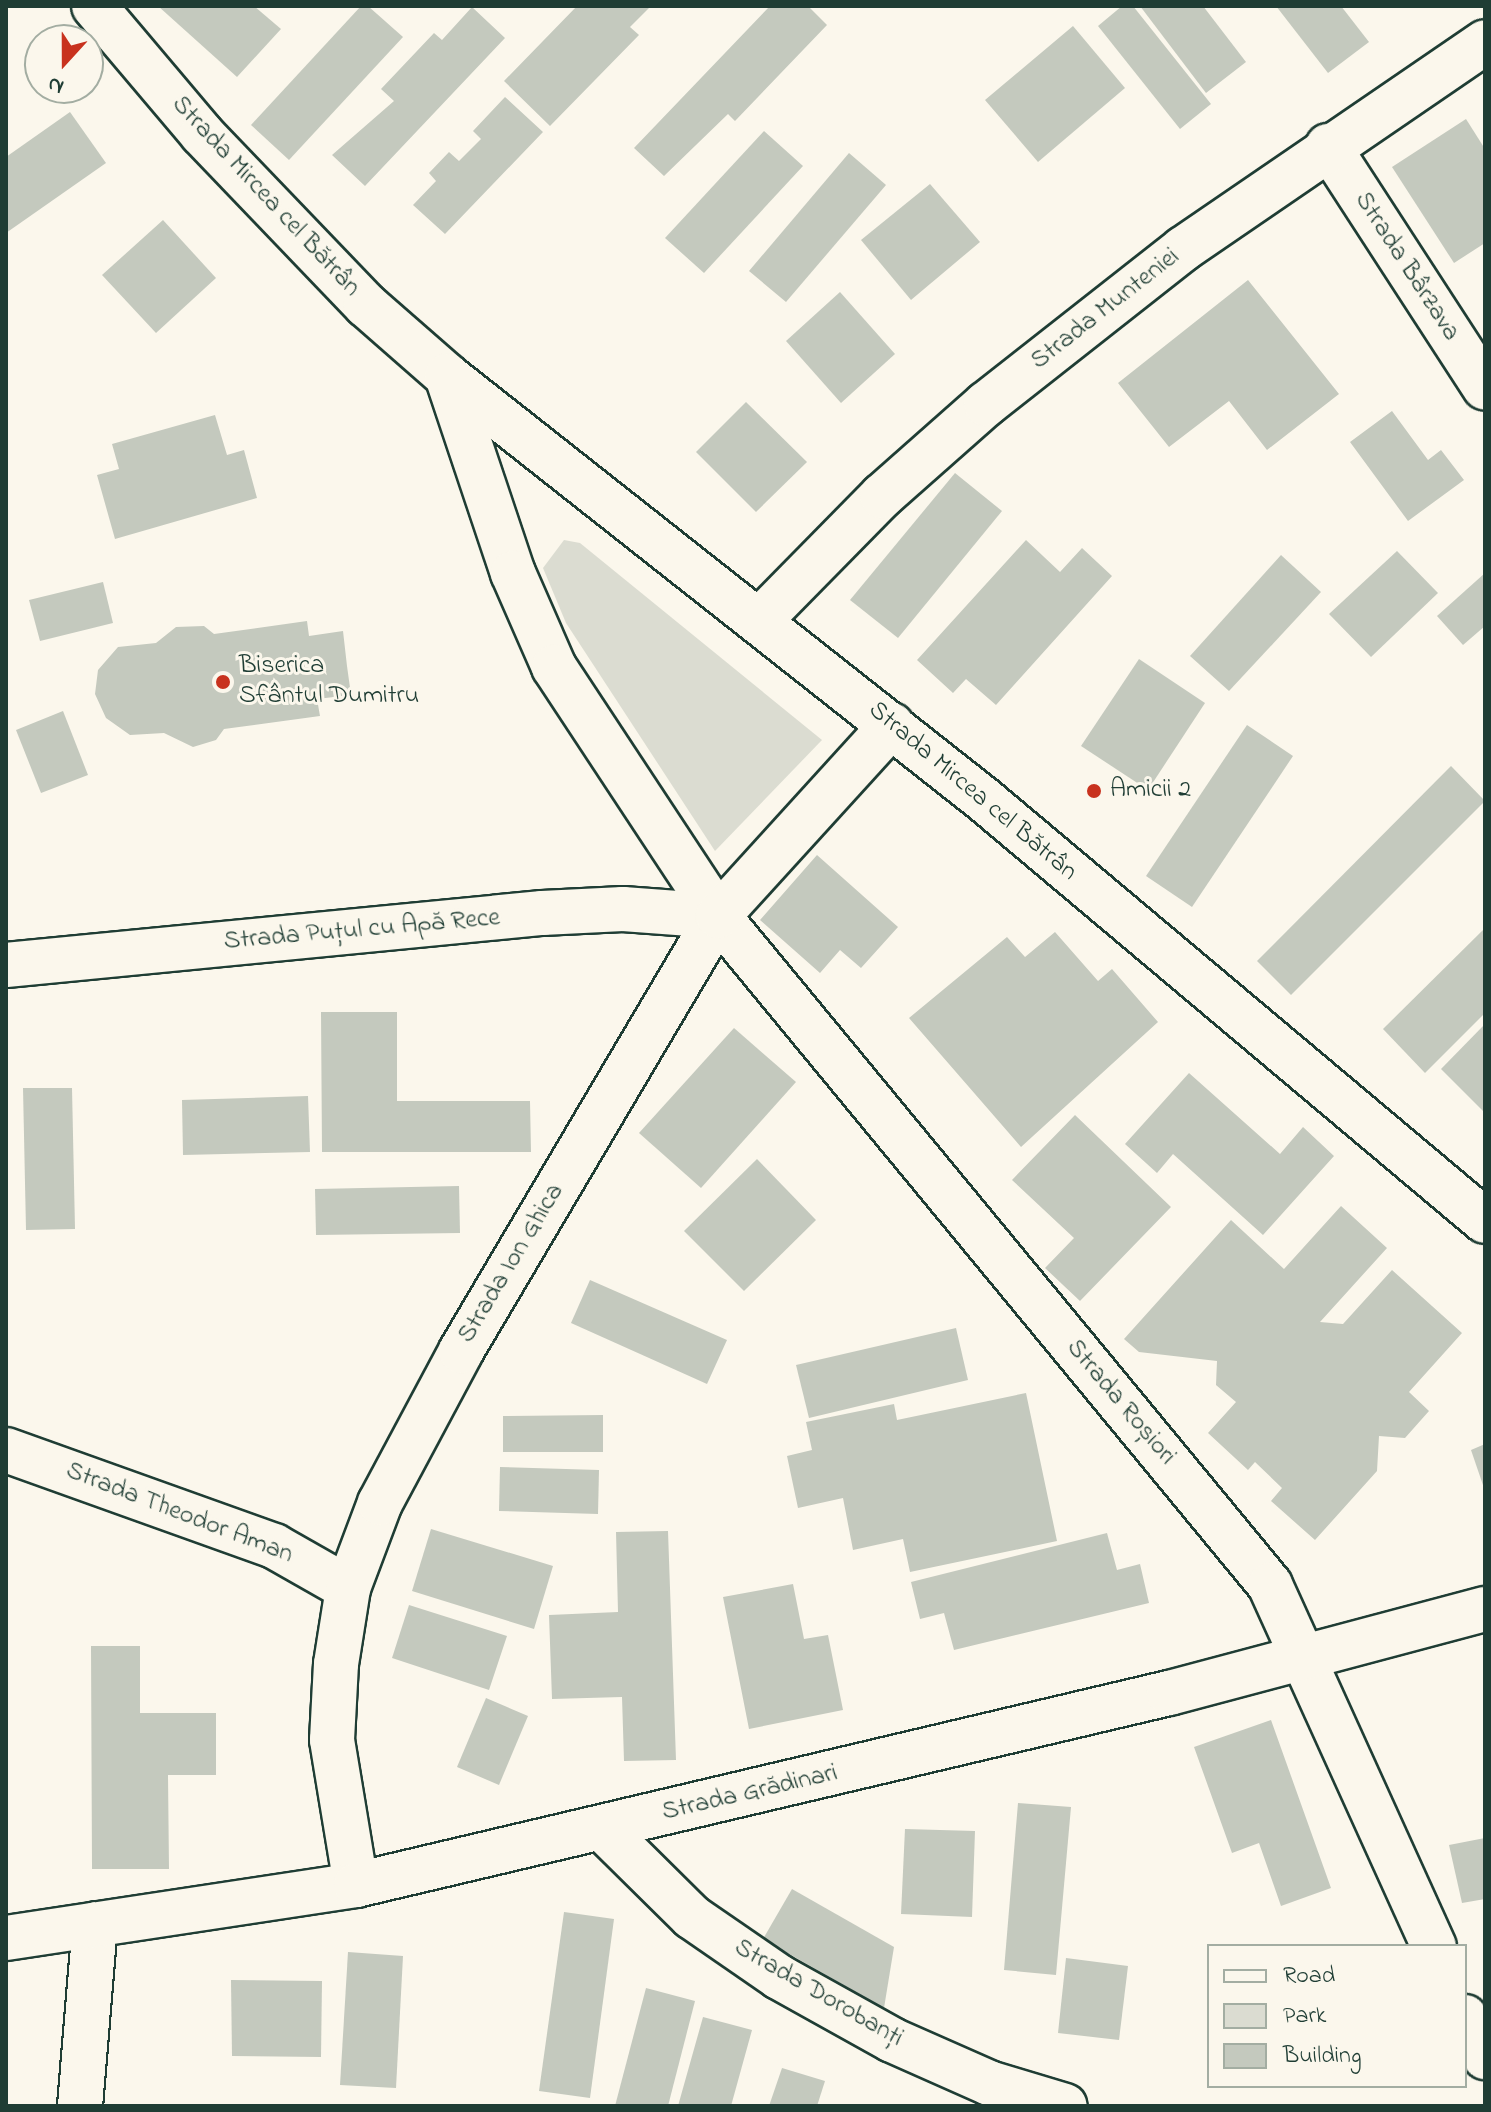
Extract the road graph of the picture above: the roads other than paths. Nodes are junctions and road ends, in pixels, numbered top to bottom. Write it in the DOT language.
graph roads {
  1 [pos="94,6"];
  2 [pos="1485,42"];
  3 [pos="1328,146"];
  4 [pos="447,376"];
  5 [pos="1485,388"];
  6 [pos="761,619"];
  7 [pos="892,725"];
  8 [pos="718,916"];
  9 [pos="6,965"];
  10 [pos="1485,1221"];
  11 [pos="6,1450"];
  12 [pos="348,1588"];
  13 [pos="1485,1609"];
  14 [pos="1306,1656"];
  15 [pos="603,1829"];
  16 [pos="356,1885"];
  17 [pos="95,1925"];
  18 [pos="6,1938"];
  19 [pos="1433,1944"];
  20 [pos="1467,2021"];
  21 [pos="1485,2057"];
  22 [pos="985,2095"];
  23 [pos="80,2106"];
  24 [pos="1065,2106"];
  1 -- 4 [label="street, Strada Mircea cel Bătrân"];
  2 -- 3 [label="street, Strada Munteniei"];
  3 -- 5 [label="street, Strada Bârzava"];
  3 -- 6 [label="street, Strada Munteniei"];
  4 -- 6 [label="street, Strada Mircea cel Bătrân"];
  4 -- 8 [label="street"];
  6 -- 7 [label="street, Strada Mircea cel Bătrân"];
  7 -- 8 [label="street, Strada Ion Ghica"];
  7 -- 10 [label="street, Strada Mircea cel Bătrân"];
  8 -- 9 [label="street, Strada Puțul cu Apă Rece"];
  8 -- 12 [label="street, Strada Ion Ghica"];
  8 -- 14 [label="street, Strada Roșiori"];
  11 -- 12 [label="street, Strada Theodor Aman"];
  12 -- 16 [label="street, Strada Ion Ghica"];
  13 -- 14 [label="street, Strada Grădinari"];
  14 -- 15 [label="street, Strada Grădinari"];
  14 -- 19 [label="street, Strada Roșiori"];
  15 -- 16 [label="street, Strada Grădinari"];
  15 -- 22 [label="street, Strada Dorobanți"];
  16 -- 17 [label="street, Strada Grădinari"];
  17 -- 18 [label="street, Strada Grădinari"];
  17 -- 23 [label="street"];
  20 -- 21 [label="street"];
  22 -- 24 [label="street, Strada Dorobanți"];
}
